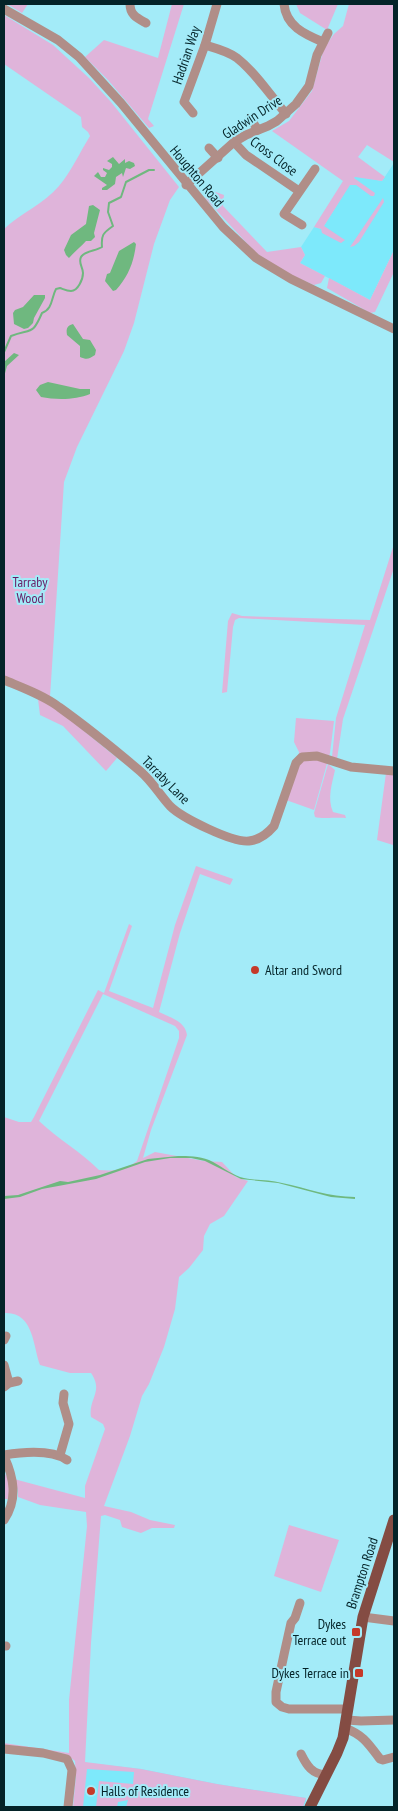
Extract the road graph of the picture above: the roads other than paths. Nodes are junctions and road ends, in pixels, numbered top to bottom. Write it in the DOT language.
graph roads {
  1 [pos="130,4"];
  2 [pos="217,4"];
  3 [pos="284,4"];
  4 [pos="4,9"];
  5 [pos="146,24"];
  6 [pos="328,33"];
  7 [pos="323,42"];
  8 [pos="205,45"];
  9 [pos="192,113"];
  10 [pos="286,114"];
  11 [pos="250,118"];
  12 [pos="258,130"];
  13 [pos="234,142"];
  14 [pos="209,148"];
  15 [pos="218,158"];
  16 [pos="315,169"];
  17 [pos="186,185"];
  18 [pos="299,191"];
  19 [pos="302,225"];
  20 [pos="394,329"];
  21 [pos="4,680"];
  22 [pos="394,771"];
  23 [pos="4,1365"];
  24 [pos="10,1384"];
  25 [pos="65,1393"];
  26 [pos="4,1455"];
  27 [pos="4,1520"];
  28 [pos="394,1520"];
  29 [pos="300,1603"];
  30 [pos="363,1617"];
  31 [pos="394,1621"];
  32 [pos="347,1719"];
  33 [pos="394,1720"];
  34 [pos="4,1749"];
  35 [pos="301,1754"];
  36 [pos="394,1758"];
  37 [pos="326,1775"];
  38 [pos="68,1807"];
  39 [pos="310,1807"];
  1 -- 5 [label="street"];
  2 -- 8 [label="street, Hadrian Way"];
  3 -- 7 [label="street"];
  4 -- 17 [label="street, Houghton Road"];
  6 -- 7 [label="street, Gladwin Drive"];
  7 -- 10 [label="street, Gladwin Drive"];
  8 -- 9 [label="street, Hadrian Way"];
  8 -- 10 [label="street"];
  10 -- 12 [label="street, Gladwin Drive"];
  11 -- 12 [label="street"];
  12 -- 13 [label="street, Gladwin Drive"];
  13 -- 15 [label="street, Gladwin Drive"];
  13 -- 18 [label="street, Cross Close"];
  14 -- 15 [label="street"];
  15 -- 17 [label="street, Gladwin Drive"];
  16 -- 18 [label="street"];
  17 -- 20 [label="street, Houghton Road"];
  18 -- 19 [label="street"];
  21 -- 22 [label="street, Tarraby Lane"];
  23 -- 24 [label="street"];
  25 -- 26 [label="street"];
  26 -- 27 [label="street"];
  28 -- 30 [label="main road, Brampton Road"];
  29 -- 32 [label="street"];
  30 -- 31 [label="street"];
  30 -- 32 [label="main road, Brampton Road"];
  32 -- 33 [label="street"];
  32 -- 36 [label="street"];
  32 -- 37 [label="main road, Brampton Road"];
  34 -- 38 [label="street"];
  35 -- 37 [label="street"];
  37 -- 39 [label="main road, Brampton Road"];
}
